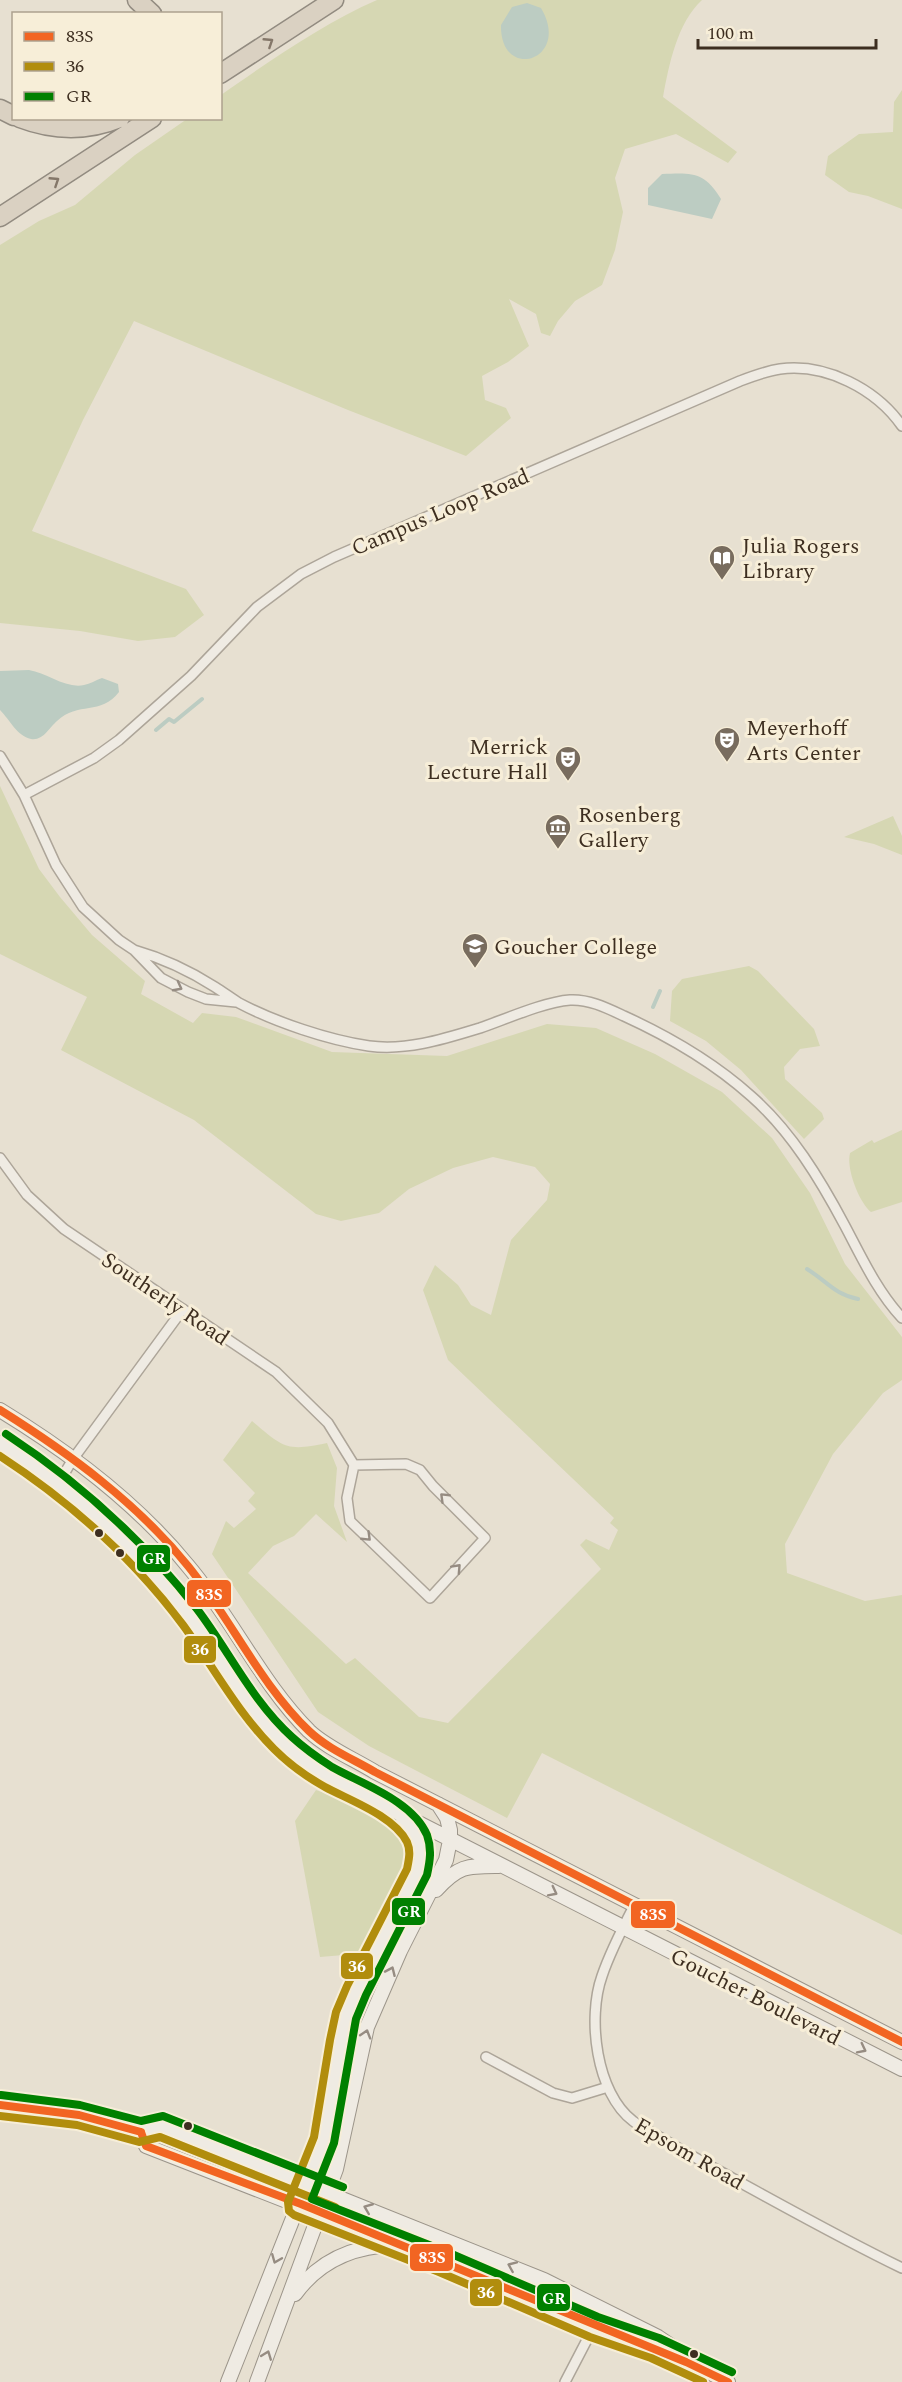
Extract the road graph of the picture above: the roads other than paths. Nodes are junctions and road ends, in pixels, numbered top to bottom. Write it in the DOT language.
graph roads {
  1 [pos="137,0"];
  2 [pos="334,0"];
  3 [pos="150,12"];
  4 [pos="222,73"];
  5 [pos="25,120"];
  6 [pos="115,120"];
  7 [pos="149,120"];
  8 [pos="2,215"];
  9 [pos="902,426"];
  10 [pos="0,756"];
  11 [pos="24,795"];
  12 [pos="134,950"];
  13 [pos="239,1003"];
  14 [pos="0,1158"];
  15 [pos="183,1309"];
  16 [pos="902,1318"];
  17 [pos="0,1410"];
  18 [pos="0,1443"];
  19 [pos="73,1459"];
  20 [pos="354,1465"];
  21 [pos="58,1484"];
  22 [pos="438,1804"];
  23 [pos="392,1810"];
  24 [pos="450,1840"];
  25 [pos="501,1866"];
  26 [pos="424,1903"];
  27 [pos="634,1906"];
  28 [pos="623,1928"];
  29 [pos="902,2042"];
  30 [pos="486,2057"];
  31 [pos="902,2069"];
  32 [pos="608,2087"];
  33 [pos="0,2105"];
  34 [pos="141,2132"];
  35 [pos="306,2184"];
  36 [pos="328,2192"];
  37 [pos="298,2205"];
  38 [pos="320,2213"];
  39 [pos="399,2245"];
  40 [pos="902,2268"];
  41 [pos="603,2310"];
  42 [pos="594,2326"];
  43 [pos="277,2328"];
  44 [pos="711,2373"];
  45 [pos="228,2382"];
  46 [pos="256,2382"];
  47 [pos="565,2382"];
  48 [pos="728,2382"];
  1 -- 3 [label="highway"];
  4 -- 2 [label="highway, one-way"];
  5 -- 6 [label="highway"];
  8 -- 7 [label="highway, one-way"];
  9 -- 11 [label="street, Campus Loop Road"];
  10 -- 11 [label="street"];
  11 -- 12 [label="street"];
  12 -- 13 [label="street"];
  12 -- 13 [label="street, one-way"];
  13 -- 16 [label="street"];
  14 -- 15 [label="street, Southerly Road"];
  15 -- 19 [label="street"];
  15 -- 20 [label="street, Southerly Road"];
  17 -- 19 [label="main road, Goucher Boulevard"];
  18 -- 21 [label="main road, Goucher Boulevard"];
  19 -- 21 [label="street"];
  19 -- 22 [label="main road, Goucher Boulevard"];
  20 -- 20 [label="street, one-way"];
  21 -- 23 [label="main road, Goucher Boulevard"];
  22 -- 24 [label="main road"];
  22 -- 27 [label="main road, Goucher Boulevard"];
  23 -- 24 [label="main road, Goucher Boulevard"];
  23 -- 35 [label="main road"];
  24 -- 25 [label="main road, Goucher Boulevard"];
  24 -- 26 [label="main road"];
  25 -- 26 [label="main road"];
  25 -- 28 [label="main road, Goucher Boulevard, one-way"];
  36 -- 26 [label="main road, one-way"];
  27 -- 28 [label="street, Epsom Road"];
  27 -- 29 [label="main road, Goucher Boulevard"];
  28 -- 31 [label="main road, Goucher Boulevard, one-way"];
  28 -- 32 [label="street, Epsom Road"];
  30 -- 32 [label="street"];
  32 -- 40 [label="street, Epsom Road"];
  33 -- 34 [label="main road"];
  34 -- 35 [label="main road"];
  34 -- 37 [label="main road"];
  35 -- 36 [label="main road"];
  35 -- 37 [label="main road"];
  36 -- 38 [label="main road"];
  41 -- 36 [label="main road, one-way"];
  37 -- 38 [label="main road"];
  37 -- 45 [label="main road, one-way"];
  38 -- 39 [label="main road"];
  38 -- 43 [label="main road"];
  39 -- 42 [label="main road"];
  39 -- 43 [label="main road"];
  41 -- 42 [label="street"];
  41 -- 44 [label="main road"];
  42 -- 44 [label="main road"];
  42 -- 47 [label="street"];
  46 -- 43 [label="main road, one-way"];
  44 -- 48 [label="main road"];
}
